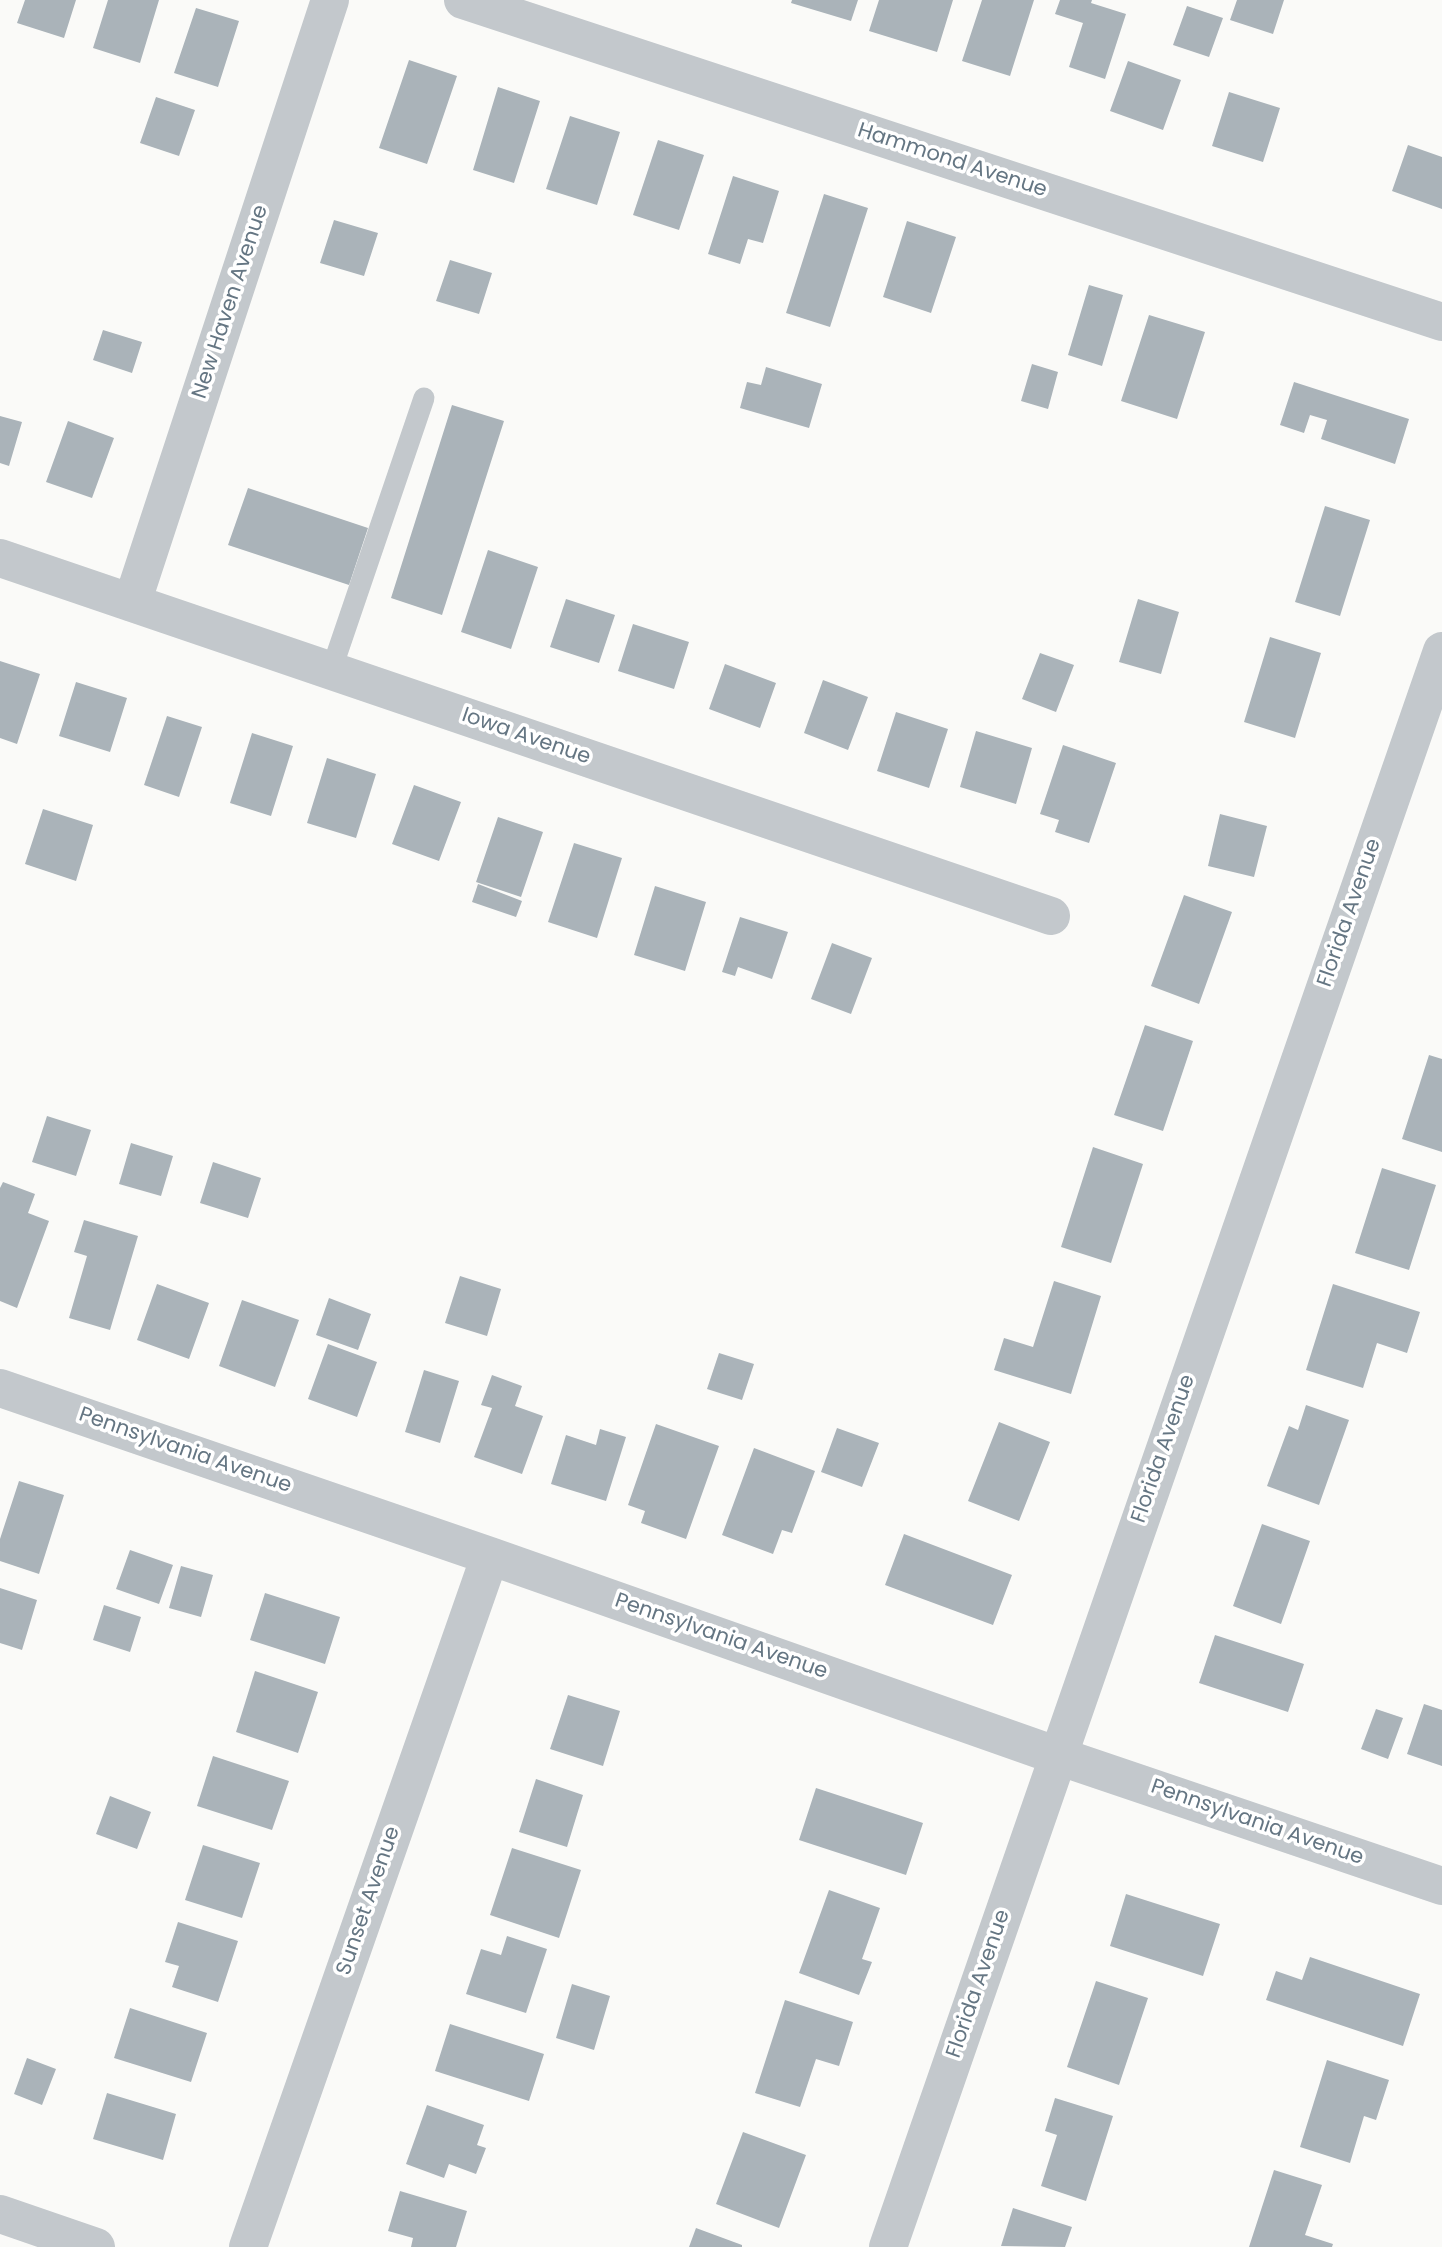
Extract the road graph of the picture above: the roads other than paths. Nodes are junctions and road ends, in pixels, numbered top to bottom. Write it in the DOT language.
graph roads {
  1 [pos="330,0"];
  2 [pos="463,0"];
  3 [pos="1442,322"];
  4 [pos="424,398"];
  5 [pos="2,566"];
  6 [pos="132,603"];
  7 [pos="1442,651"];
  8 [pos="331,671"];
  9 [pos="1051,916"];
  10 [pos="0,1388"];
  11 [pos="490,1556"];
  12 [pos="1058,1756"];
  13 [pos="1442,1886"];
  14 [pos="0,2214"];
  15 [pos="96,2247"];
  16 [pos="248,2247"];
  17 [pos="888,2247"];
  1 -- 6 [label="street, New Haven Avenue"];
  2 -- 3 [label="street, Hammond Avenue"];
  4 -- 8 [label="lane"];
  5 -- 6 [label="street, Iowa Avenue"];
  6 -- 8 [label="street, Iowa Avenue"];
  7 -- 12 [label="street, Florida Avenue"];
  8 -- 9 [label="street, Iowa Avenue"];
  10 -- 11 [label="street, Pennsylvania Avenue"];
  11 -- 12 [label="street, Pennsylvania Avenue"];
  11 -- 16 [label="street, Sunset Avenue"];
  12 -- 13 [label="street, Pennsylvania Avenue"];
  12 -- 17 [label="street, Florida Avenue"];
  14 -- 15 [label="street"];
}
